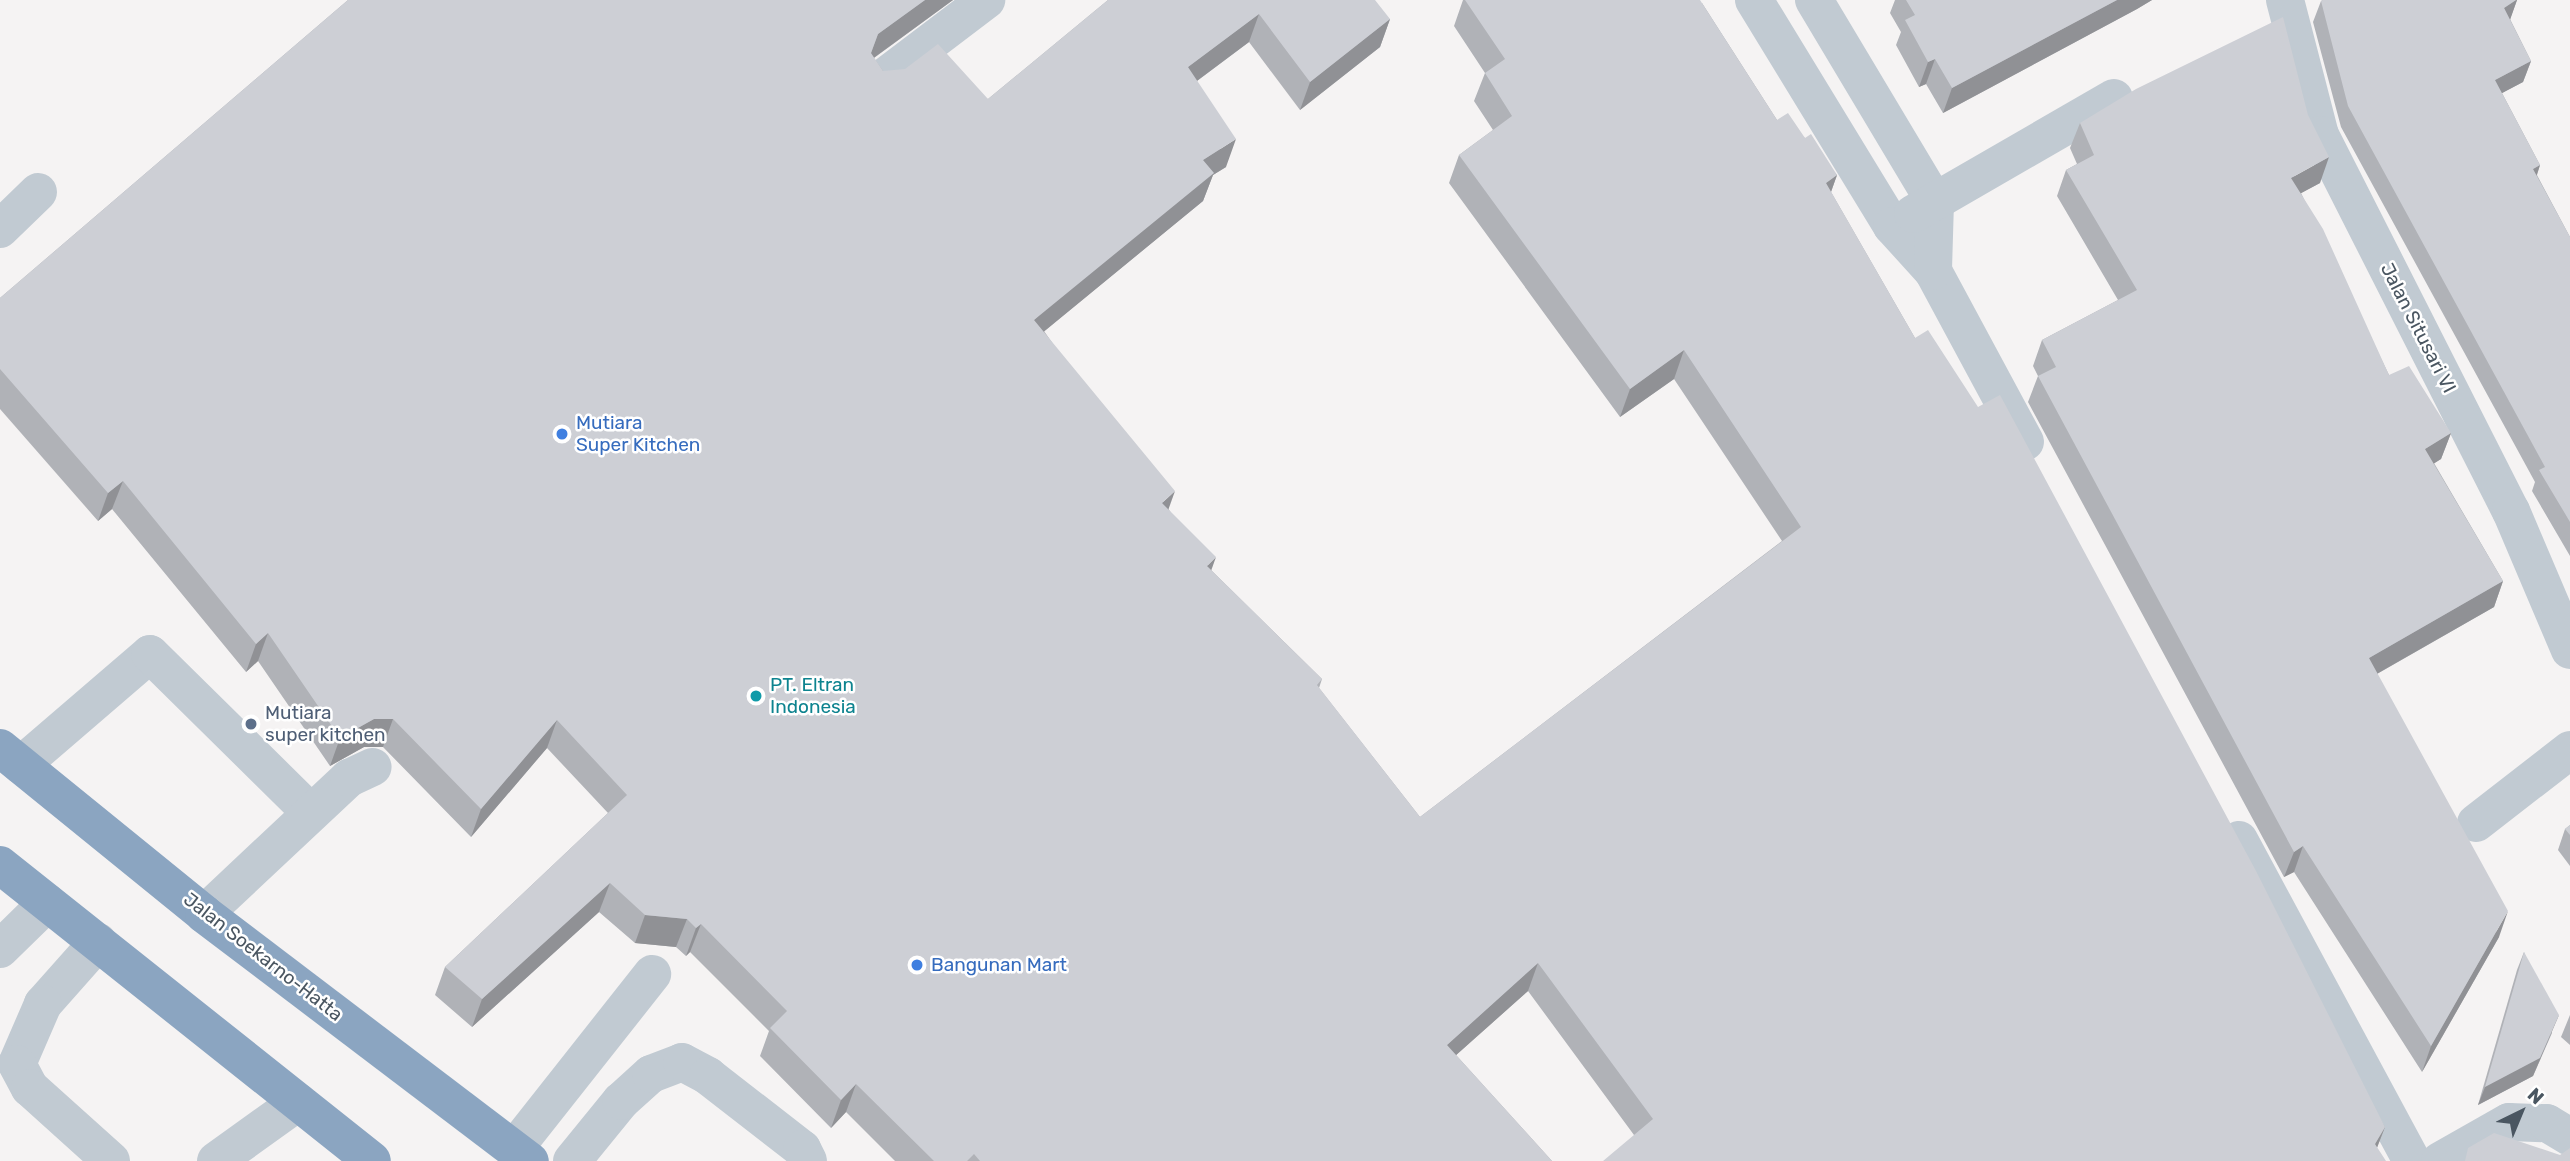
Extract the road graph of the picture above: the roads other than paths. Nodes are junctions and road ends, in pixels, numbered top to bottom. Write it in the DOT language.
graph roads {
  1 [pos="986,0"];
  2 [pos="1754,0"];
  3 [pos="1814,0"];
  4 [pos="2285,0"];
  5 [pos="882,79"];
  6 [pos="2114,97"];
  7 [pos="38,192"];
  8 [pos="1935,202"];
  9 [pos="1892,226"];
  10 [pos="0,229"];
  11 [pos="1933,271"];
  12 [pos="2045,478"];
  13 [pos="2570,650"];
  14 [pos="2570,750"];
  15 [pos="11,756"];
  16 [pos="373,767"];
  17 [pos="2222,807"];
  18 [pos="311,813"];
  19 [pos="2476,823"];
  20 [pos="0,865"];
  21 [pos="47,903"];
  22 [pos="204,914"];
  23 [pos="98,942"];
  24 [pos="0,949"];
  25 [pos="652,974"];
  26 [pos="298,1102"];
  27 [pos="2570,1137"];
  28 [pos="522,1155"];
  29 [pos="111,1161"];
  30 [pos="216,1161"];
  31 [pos="372,1161"];
  32 [pos="572,1161"];
  33 [pos="808,1161"];
  34 [pos="2412,1161"];
  35 [pos="2440,1161"];
  1 -- 5 [label="street"];
  2 -- 9 [label="street"];
  3 -- 8 [label="street"];
  4 -- 13 [label="street, Jalan Situsari VI"];
  6 -- 8 [label="street"];
  7 -- 10 [label="street"];
  8 -- 9 [label="street"];
  8 -- 11 [label="street"];
  9 -- 11 [label="street"];
  11 -- 12 [label="street"];
  14 -- 19 [label="street"];
  15 -- 18 [label="street"];
  15 -- 22 [label="highway, Jalan Soekarno-Hatta"];
  16 -- 18 [label="street"];
  17 -- 34 [label="street"];
  18 -- 22 [label="street"];
  20 -- 21 [label="highway"];
  21 -- 23 [label="highway"];
  21 -- 24 [label="street"];
  22 -- 28 [label="highway, Jalan Soekarno-Hatta"];
  23 -- 26 [label="highway"];
  23 -- 29 [label="street"];
  25 -- 28 [label="street"];
  26 -- 30 [label="street"];
  26 -- 31 [label="highway"];
  27 -- 35 [label="street"];
  32 -- 33 [label="street"];
}
